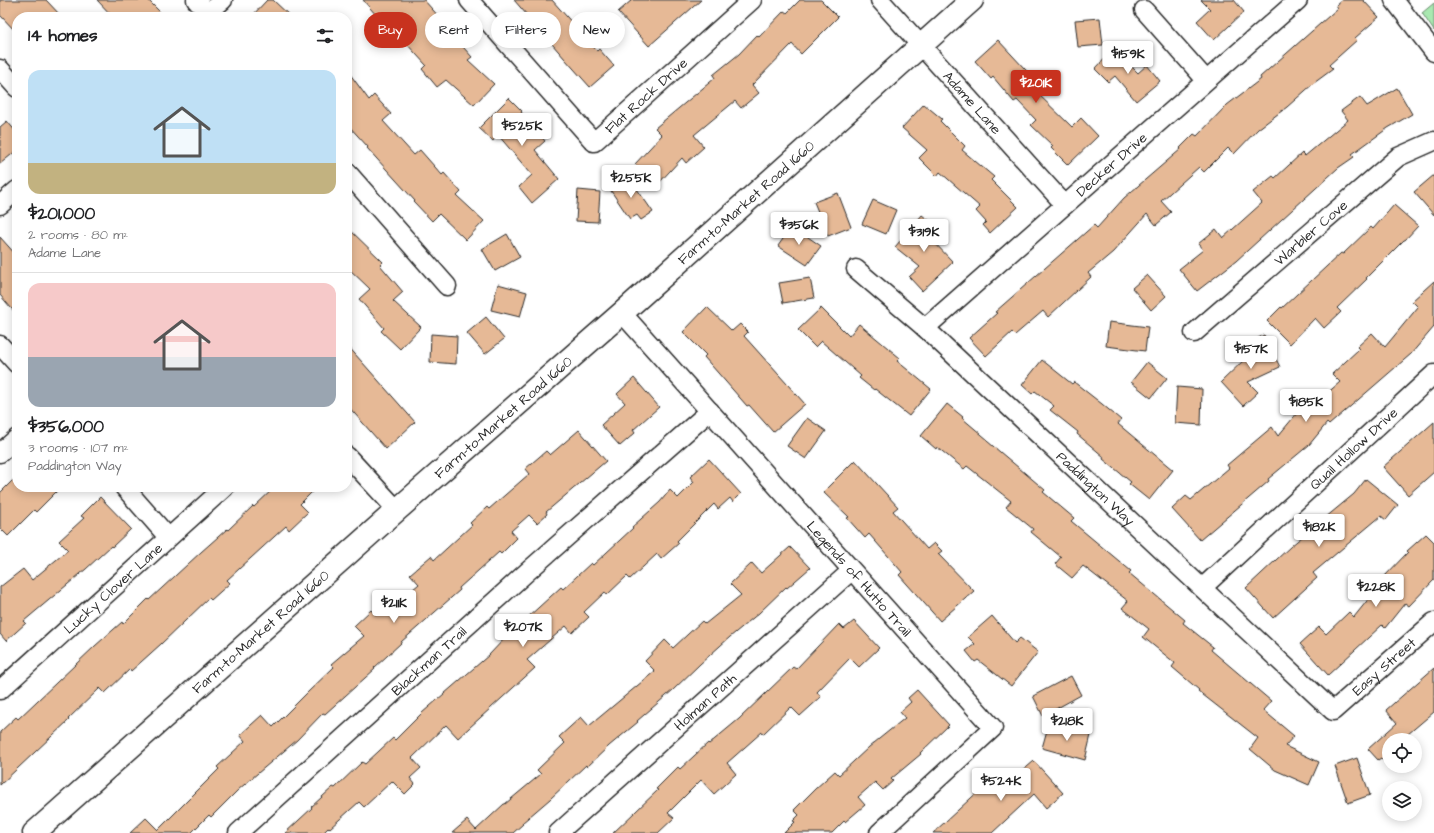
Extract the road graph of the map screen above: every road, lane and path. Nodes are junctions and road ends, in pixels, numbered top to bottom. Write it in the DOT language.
graph roads {
  1 [pos="222,0"];
  2 [pos="469,0"];
  3 [pos="752,0"];
  4 [pos="880,0"];
  5 [pos="972,0"];
  6 [pos="1298,0"];
  7 [pos="1394,0"];
  8 [pos="1144,10"];
  9 [pos="204,12"];
  10 [pos="922,45"];
  11 [pos="1434,52"];
  12 [pos="0,69"];
  13 [pos="1206,80"];
  14 [pos="12,82"];
  15 [pos="1434,141"];
  16 [pos="352,178"];
  17 [pos="12,194"];
  18 [pos="0,205"];
  19 [pos="1065,205"];
  20 [pos="856,268"];
  21 [pos="447,286"];
  22 [pos="622,313"];
  23 [pos="925,328"];
  24 [pos="1194,333"];
  25 [pos="0,345"];
  26 [pos="12,358"];
  27 [pos="1434,374"];
  28 [pos="710,411"];
  29 [pos="12,442"];
  30 [pos="0,453"];
  31 [pos="352,461"];
  32 [pos="128,492"];
  33 [pos="219,492"];
  34 [pos="397,510"];
  35 [pos="168,538"];
  36 [pos="851,571"];
  37 [pos="1202,588"];
  38 [pos="1434,622"];
  39 [pos="0,690"];
  40 [pos="1333,710"];
  41 [pos="34,833"];
  42 [pos="238,833"];
  43 [pos="558,833"];
  44 [pos="879,833"];
  1 -- 9 [label="street"];
  2 -- 3 [label="street, Flat Rock Drive"];
  4 -- 10 [label="street, Adame Lane"];
  5 -- 10 [label="main road, Farm-to-Market Road 1660"];
  6 -- 13 [label="street, Decker Drive"];
  7 -- 11 [label="street"];
  8 -- 13 [label="street"];
  10 -- 19 [label="street, Adame Lane"];
  10 -- 22 [label="main road, Farm-to-Market Road 1660"];
  12 -- 14 [label="street"];
  13 -- 19 [label="street, Decker Drive"];
  15 -- 24 [label="street, Warbler Cove"];
  16 -- 21 [label="street"];
  17 -- 18 [label="street"];
  19 -- 23 [label="street, Decker Drive"];
  20 -- 23 [label="street, Paddington Way"];
  22 -- 28 [label="street, Legends of Hutto Trail"];
  22 -- 34 [label="main road, Farm-to-Market Road 1660"];
  23 -- 37 [label="street, Paddington Way"];
  25 -- 26 [label="street"];
  27 -- 37 [label="street, Quail Hollow Drive"];
  28 -- 36 [label="street, Legends of Hutto Trail"];
  28 -- 42 [label="street, Blackman Trail"];
  29 -- 30 [label="street"];
  31 -- 34 [label="street"];
  32 -- 35 [label="street"];
  33 -- 35 [label="street, Lucky Clover Lane"];
  34 -- 41 [label="main road, Farm-to-Market Road 1660"];
  35 -- 39 [label="street, Lucky Clover Lane"];
  36 -- 43 [label="street, Holman Path"];
  36 -- 44 [label="street, Legends of Hutto Trail"];
  37 -- 40 [label="street, Paddington Way"];
  38 -- 40 [label="street, Easy Street"];
}
